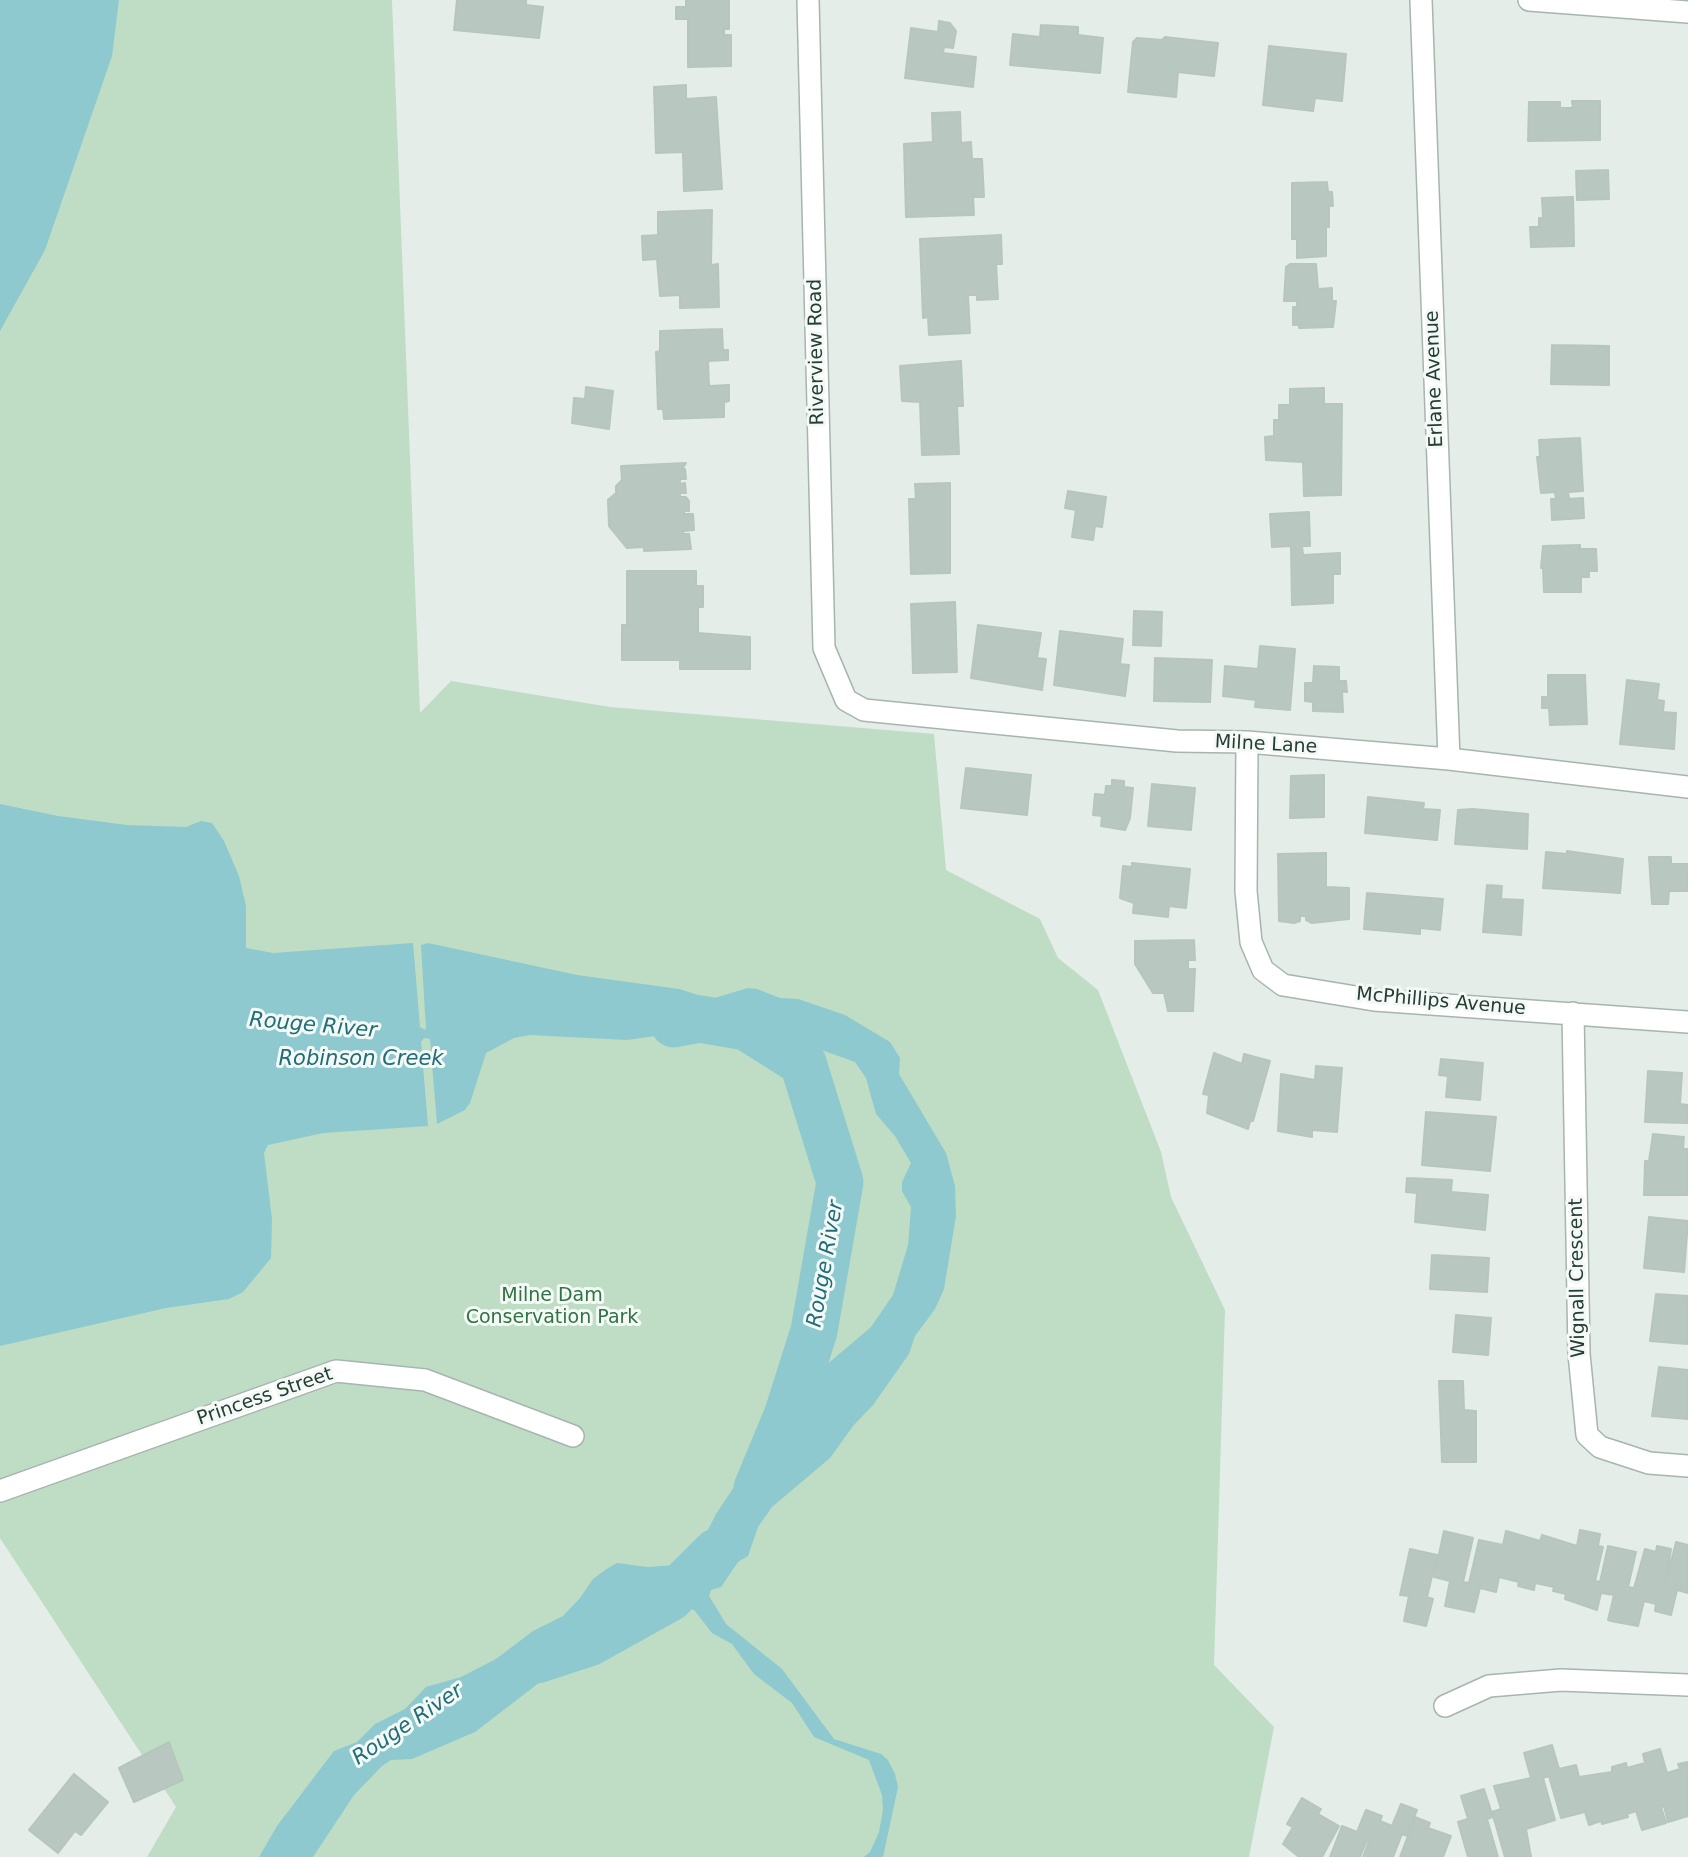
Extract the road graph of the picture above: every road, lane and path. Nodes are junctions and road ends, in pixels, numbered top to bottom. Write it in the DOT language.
graph roads {
  1 [pos="808,0"];
  2 [pos="1421,0"];
  3 [pos="1529,0"];
  4 [pos="1688,12"];
  5 [pos="846,700"];
  6 [pos="1247,742"];
  7 [pos="1449,759"];
  8 [pos="1688,786"];
  9 [pos="1573,1013"];
  10 [pos="1688,1022"];
  11 [pos="573,1436"];
  12 [pos="1688,1466"];
  13 [pos="0,1491"];
  14 [pos="1688,1685"];
  15 [pos="1445,1706"];
  1 -- 5 [label="street, Riverview Road"];
  2 -- 7 [label="street, Erlane Avenue"];
  3 -- 4 [label="street"];
  5 -- 6 [label="street, Milne Lane"];
  6 -- 7 [label="street, Milne Lane"];
  6 -- 9 [label="street, McPhillips Avenue"];
  7 -- 8 [label="street, Milne Lane"];
  9 -- 10 [label="street, McPhillips Avenue"];
  9 -- 12 [label="street, Wignall Crescent"];
  11 -- 13 [label="street, Princess Street"];
  14 -- 15 [label="street"];
}
